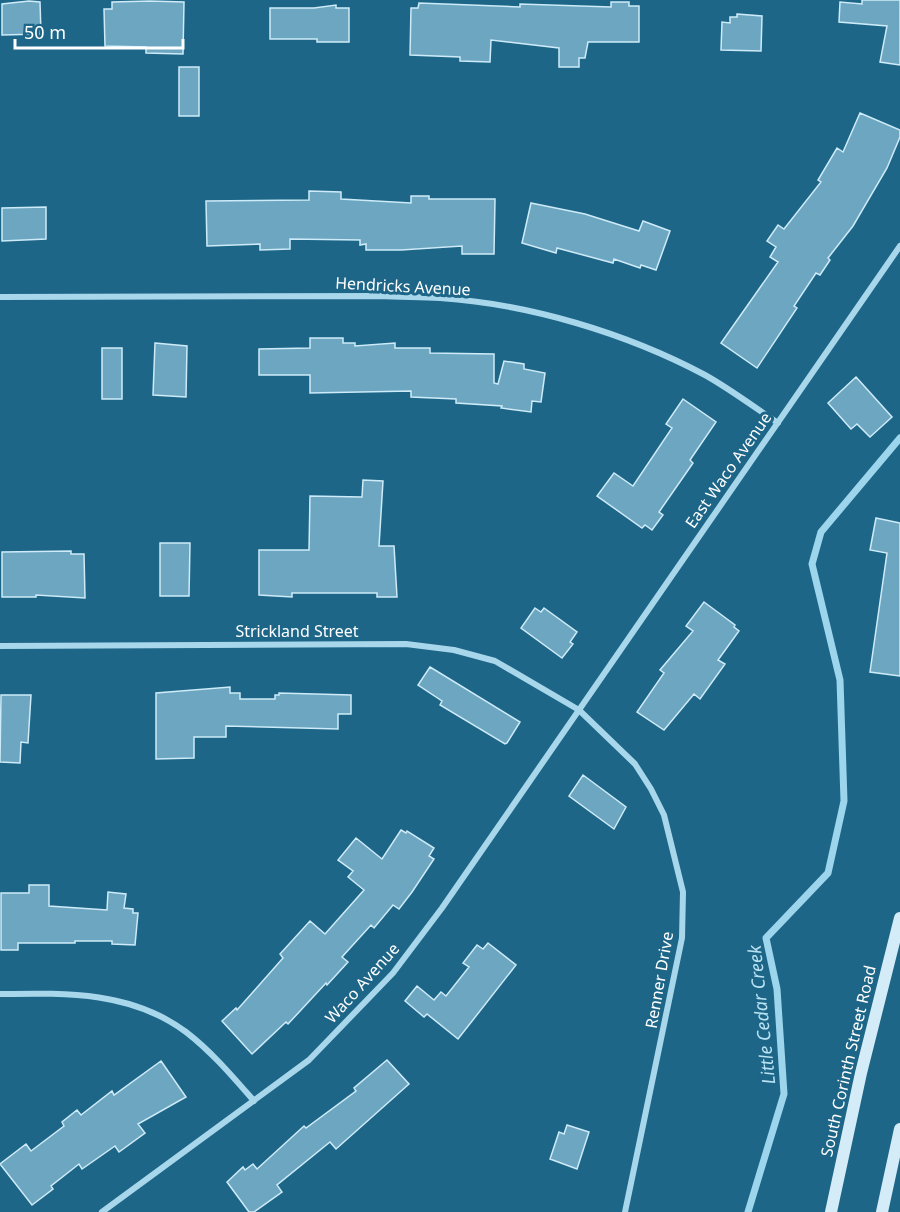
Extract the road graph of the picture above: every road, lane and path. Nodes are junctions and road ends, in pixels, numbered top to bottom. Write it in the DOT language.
graph roads {
  1 [pos="900,246"];
  2 [pos="0,297"];
  3 [pos="778,423"];
  4 [pos="0,646"];
  5 [pos="579,710"];
  6 [pos="900,918"];
  7 [pos="0,994"];
  8 [pos="254,1101"];
  9 [pos="900,1129"];
  10 [pos="102,1212"];
  11 [pos="625,1212"];
  12 [pos="831,1212"];
  13 [pos="882,1212"];
  1 -- 3 [label="street, East Waco Avenue"];
  2 -- 3 [label="street, Hendricks Avenue"];
  3 -- 5 [label="street, East Waco Avenue"];
  4 -- 5 [label="street, Strickland Street"];
  5 -- 8 [label="street, Waco Avenue"];
  5 -- 11 [label="street, Renner Drive"];
  6 -- 12 [label="main road, South Corinth Street Road"];
  7 -- 8 [label="street"];
  8 -- 10 [label="street, Waco Avenue"];
  9 -- 13 [label="main road"];
}
